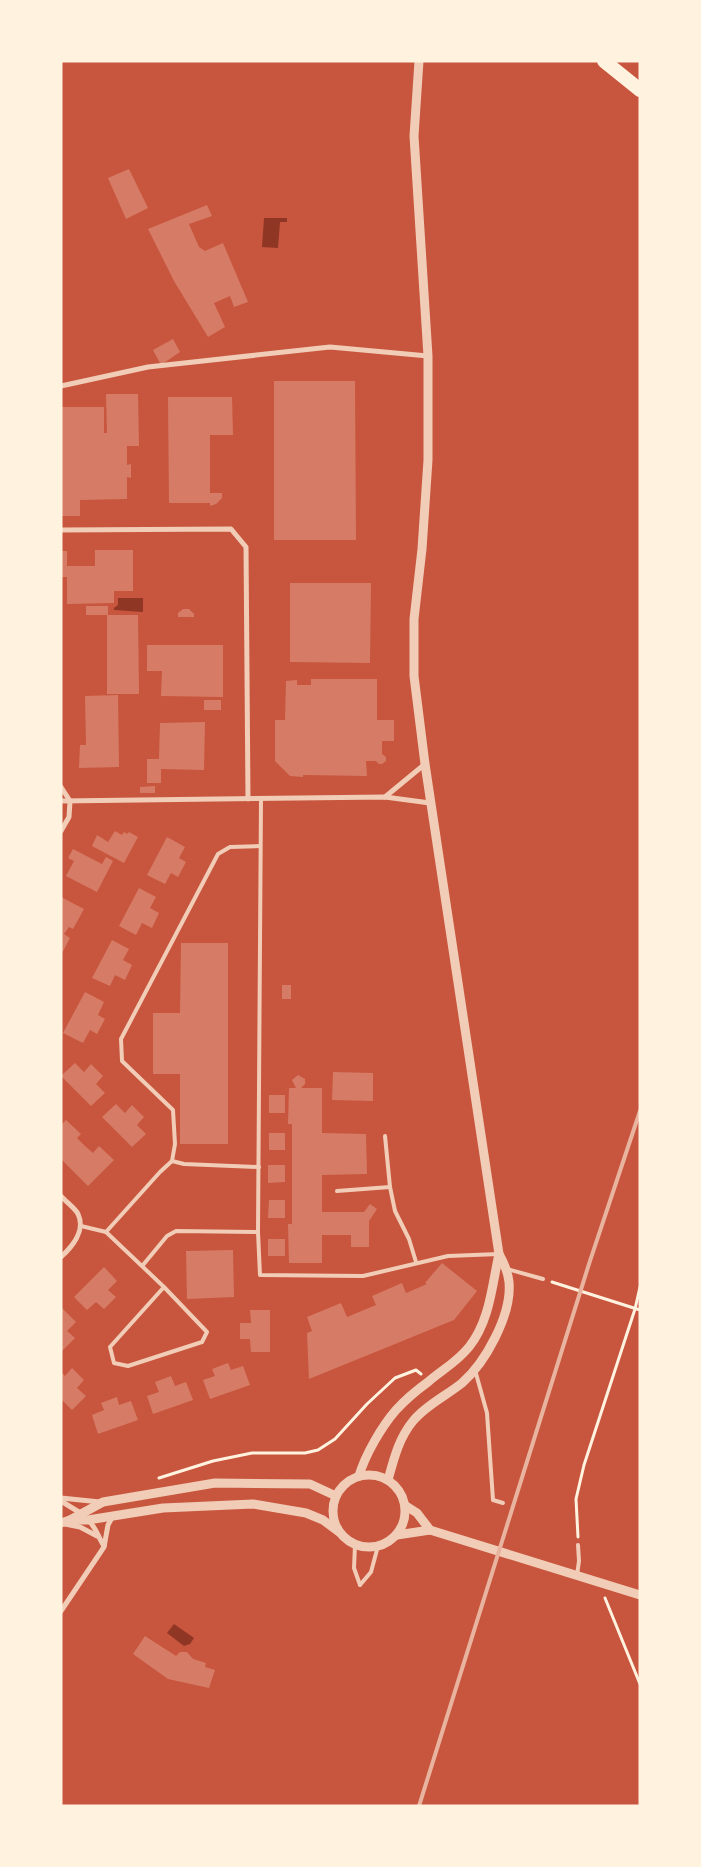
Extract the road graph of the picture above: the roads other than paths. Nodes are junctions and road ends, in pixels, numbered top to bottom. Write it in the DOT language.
graph roads {
  1 [pos="419,61"];
  2 [pos="604,61"];
  3 [pos="640,90"];
  4 [pos="428,356"];
  5 [pos="61,386"];
  6 [pos="61,530"];
  7 [pos="424,764"];
  8 [pos="61,787"];
  9 [pos="385,797"];
  10 [pos="248,799"];
  11 [pos="261,799"];
  12 [pos="61,801"];
  13 [pos="70,801"];
  14 [pos="430,803"];
  15 [pos="61,831"];
  16 [pos="260,846"];
  17 [pos="385,1136"];
  18 [pos="172,1161"];
  19 [pos="259,1167"];
  20 [pos="390,1186"];
  21 [pos="337,1191"];
  22 [pos="61,1196"];
  23 [pos="81,1226"];
  24 [pos="106,1232"];
  25 [pos="258,1232"];
  26 [pos="499,1254"];
  27 [pos="61,1257"];
  28 [pos="416,1262"];
  29 [pos="143,1265"];
  30 [pos="507,1269"];
  31 [pos="543,1279"];
  32 [pos="164,1287"];
  33 [pos="475,1370"];
  34 [pos="359,1476"];
  35 [pos="388,1480"];
  36 [pos="336,1496"];
  37 [pos="61,1500"];
  38 [pos="102,1502"];
  39 [pos="503,1503"];
  40 [pos="406,1506"];
  41 [pos="113,1516"];
  42 [pos="85,1517"];
  43 [pos="65,1521"];
  44 [pos="430,1530"];
  45 [pos="340,1532"];
  46 [pos="396,1535"];
  47 [pos="97,1536"];
  48 [pos="355,1545"];
  49 [pos="578,1545"];
  50 [pos="104,1546"];
  51 [pos="378,1546"];
  52 [pos="577,1575"];
  53 [pos="640,1595"];
  54 [pos="61,1611"];
  1 -- 4 [label="street"];
  2 -- 3 [label="highway"];
  4 -- 5 [label="street"];
  4 -- 7 [label="street"];
  6 -- 10 [label="street"];
  7 -- 9 [label="street"];
  7 -- 14 [label="street"];
  8 -- 13 [label="street"];
  9 -- 11 [label="street"];
  9 -- 14 [label="street"];
  10 -- 11 [label="street"];
  10 -- 13 [label="street"];
  11 -- 16 [label="lane"];
  12 -- 13 [label="street"];
  13 -- 15 [label="street"];
  14 -- 26 [label="street"];
  16 -- 18 [label="lane"];
  16 -- 19 [label="lane"];
  17 -- 20 [label="lane"];
  18 -- 19 [label="lane"];
  18 -- 24 [label="lane"];
  19 -- 25 [label="lane"];
  20 -- 21 [label="lane"];
  20 -- 28 [label="lane"];
  22 -- 23 [label="street"];
  23 -- 24 [label="lane"];
  23 -- 27 [label="street"];
  24 -- 29 [label="lane"];
  25 -- 28 [label="lane"];
  25 -- 29 [label="lane"];
  26 -- 28 [label="lane"];
  26 -- 30 [label="street"];
  26 -- 34 [label="street"];
  29 -- 32 [label="lane"];
  30 -- 31 [label="lane"];
  30 -- 33 [label="street"];
  32 -- 32 [label="lane"];
  33 -- 35 [label="street"];
  33 -- 39 [label="lane"];
  34 -- 35 [label="street"];
  34 -- 36 [label="street"];
  35 -- 40 [label="street"];
  36 -- 38 [label="street"];
  36 -- 45 [label="street"];
  37 -- 38 [label="street"];
  37 -- 42 [label="street"];
  38 -- 42 [label="street"];
  40 -- 44 [label="street"];
  40 -- 46 [label="street"];
  41 -- 42 [label="street"];
  41 -- 45 [label="street"];
  41 -- 50 [label="street"];
  42 -- 43 [label="street"];
  42 -- 47 [label="street"];
  43 -- 47 [label="street"];
  44 -- 46 [label="street"];
  44 -- 52 [label="street"];
  45 -- 48 [label="street"];
  46 -- 51 [label="street"];
  47 -- 50 [label="street"];
  48 -- 51 [label="street"];
  48 -- 51 [label="lane"];
  49 -- 52 [label="lane"];
  50 -- 54 [label="street"];
  52 -- 53 [label="street"];
}
